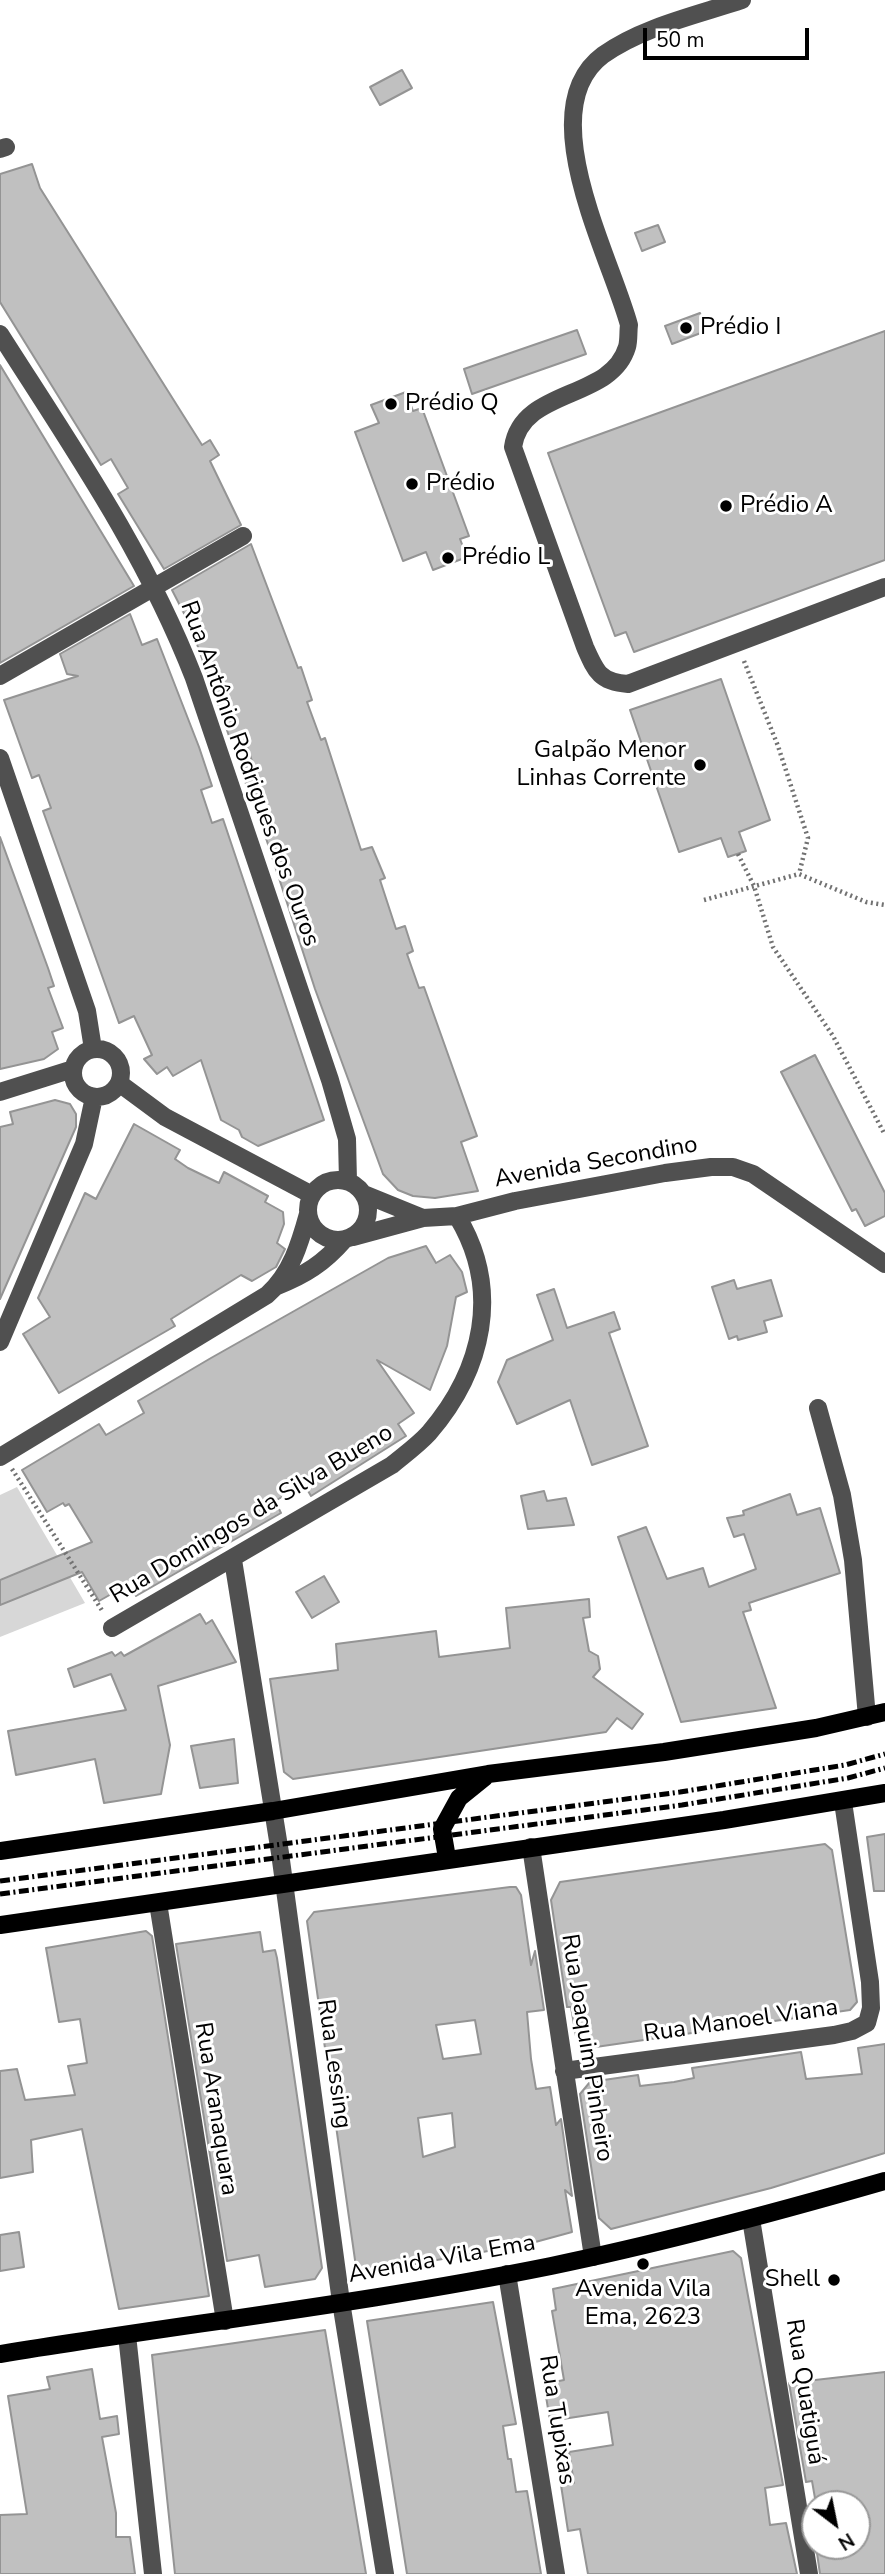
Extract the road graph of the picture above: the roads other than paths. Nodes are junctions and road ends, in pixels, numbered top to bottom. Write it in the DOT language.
graph roads {
  1 [pos="742,0"];
  2 [pos="0,334"];
  3 [pos="243,536"];
  4 [pos="155,585"];
  5 [pos="885,587"];
  6 [pos="0,676"];
  7 [pos="0,758"];
  8 [pos="93,1049"];
  9 [pos="73,1069"];
  10 [pos="119,1083"];
  11 [pos="0,1092"];
  12 [pos="94,1097"];
  13 [pos="348,1181"];
  14 [pos="364,1194"];
  15 [pos="312,1195"];
  16 [pos="309,1214"];
  17 [pos="457,1216"];
  18 [pos="423,1218"];
  19 [pos="348,1238"];
  20 [pos="885,1264"];
  21 [pos="277,1286"];
  22 [pos="0,1342"];
  23 [pos="818,1408"];
  24 [pos="2,1456"];
  25 [pos="233,1560"];
  26 [pos="113,1628"];
  27 [pos="885,1712"];
  28 [pos="867,1717"];
  29 [pos="488,1774"];
  30 [pos="885,1793"];
  31 [pos="843,1802"];
  32 [pos="273,1811"];
  33 [pos="531,1847"];
  34 [pos="0,1851"];
  35 [pos="447,1858"];
  36 [pos="284,1883"];
  37 [pos="158,1903"];
  38 [pos="0,1925"];
  39 [pos="565,2071"];
  40 [pos="885,2182"];
  41 [pos="751,2219"];
  42 [pos="593,2257"];
  43 [pos="507,2274"];
  44 [pos="341,2302"];
  45 [pos="225,2321"];
  46 [pos="127,2334"];
  47 [pos="0,2354"];
  48 [pos="153,2574"];
  49 [pos="385,2574"];
  50 [pos="556,2574"];
  51 [pos="810,2574"];
  1 -- 5 [label="street"];
  2 -- 4 [label="street, Rua Antônio Rodrigues dos Ouros"];
  3 -- 4 [label="street"];
  4 -- 6 [label="street"];
  4 -- 13 [label="street, Rua Antônio Rodrigues dos Ouros"];
  7 -- 8 [label="street"];
  8 -- 9 [label="street"];
  8 -- 10 [label="street"];
  9 -- 11 [label="street"];
  9 -- 12 [label="street"];
  10 -- 12 [label="street"];
  10 -- 15 [label="street"];
  12 -- 22 [label="street"];
  13 -- 14 [label="street"];
  13 -- 15 [label="street"];
  14 -- 18 [label="street"];
  14 -- 19 [label="street"];
  15 -- 16 [label="street"];
  16 -- 19 [label="street"];
  16 -- 21 [label="street"];
  17 -- 18 [label="street, Avenida Secondino"];
  17 -- 20 [label="street, Avenida Secondino"];
  17 -- 25 [label="street, Rua Domingos da Silva Bueno"];
  18 -- 19 [label="street"];
  19 -- 21 [label="street"];
  21 -- 24 [label="street"];
  23 -- 28 [label="street"];
  25 -- 26 [label="street, Rua Domingos da Silva Bueno"];
  25 -- 32 [label="street, Rua Lessing"];
  27 -- 28 [label="main road"];
  28 -- 29 [label="main road"];
  29 -- 32 [label="main road"];
  29 -- 35 [label="main road"];
  30 -- 31 [label="main road"];
  31 -- 33 [label="main road"];
  31 -- 39 [label="street, Rua Manoel Viana"];
  32 -- 34 [label="main road"];
  32 -- 36 [label="street, Rua Lessing"];
  33 -- 35 [label="main road"];
  33 -- 39 [label="street, Rua Joaquim Pinheiro"];
  35 -- 36 [label="main road"];
  36 -- 37 [label="main road"];
  36 -- 44 [label="street, Rua Lessing"];
  37 -- 38 [label="main road"];
  37 -- 45 [label="street, Rua Aranaquara"];
  39 -- 42 [label="street, Rua Joaquim Pinheiro"];
  40 -- 41 [label="main road, Avenida Vila Ema"];
  41 -- 42 [label="main road, Avenida Vila Ema"];
  41 -- 51 [label="street, Rua Quatiguá"];
  42 -- 43 [label="main road, Avenida Vila Ema"];
  43 -- 44 [label="main road, Avenida Vila Ema"];
  43 -- 50 [label="street, Rua Tupixas"];
  44 -- 45 [label="main road, Avenida Vila Ema"];
  44 -- 49 [label="street, Rua Lessing"];
  45 -- 46 [label="main road, Avenida Vila Ema"];
  46 -- 47 [label="main road, Avenida Vila Ema"];
  46 -- 48 [label="street"];
}
